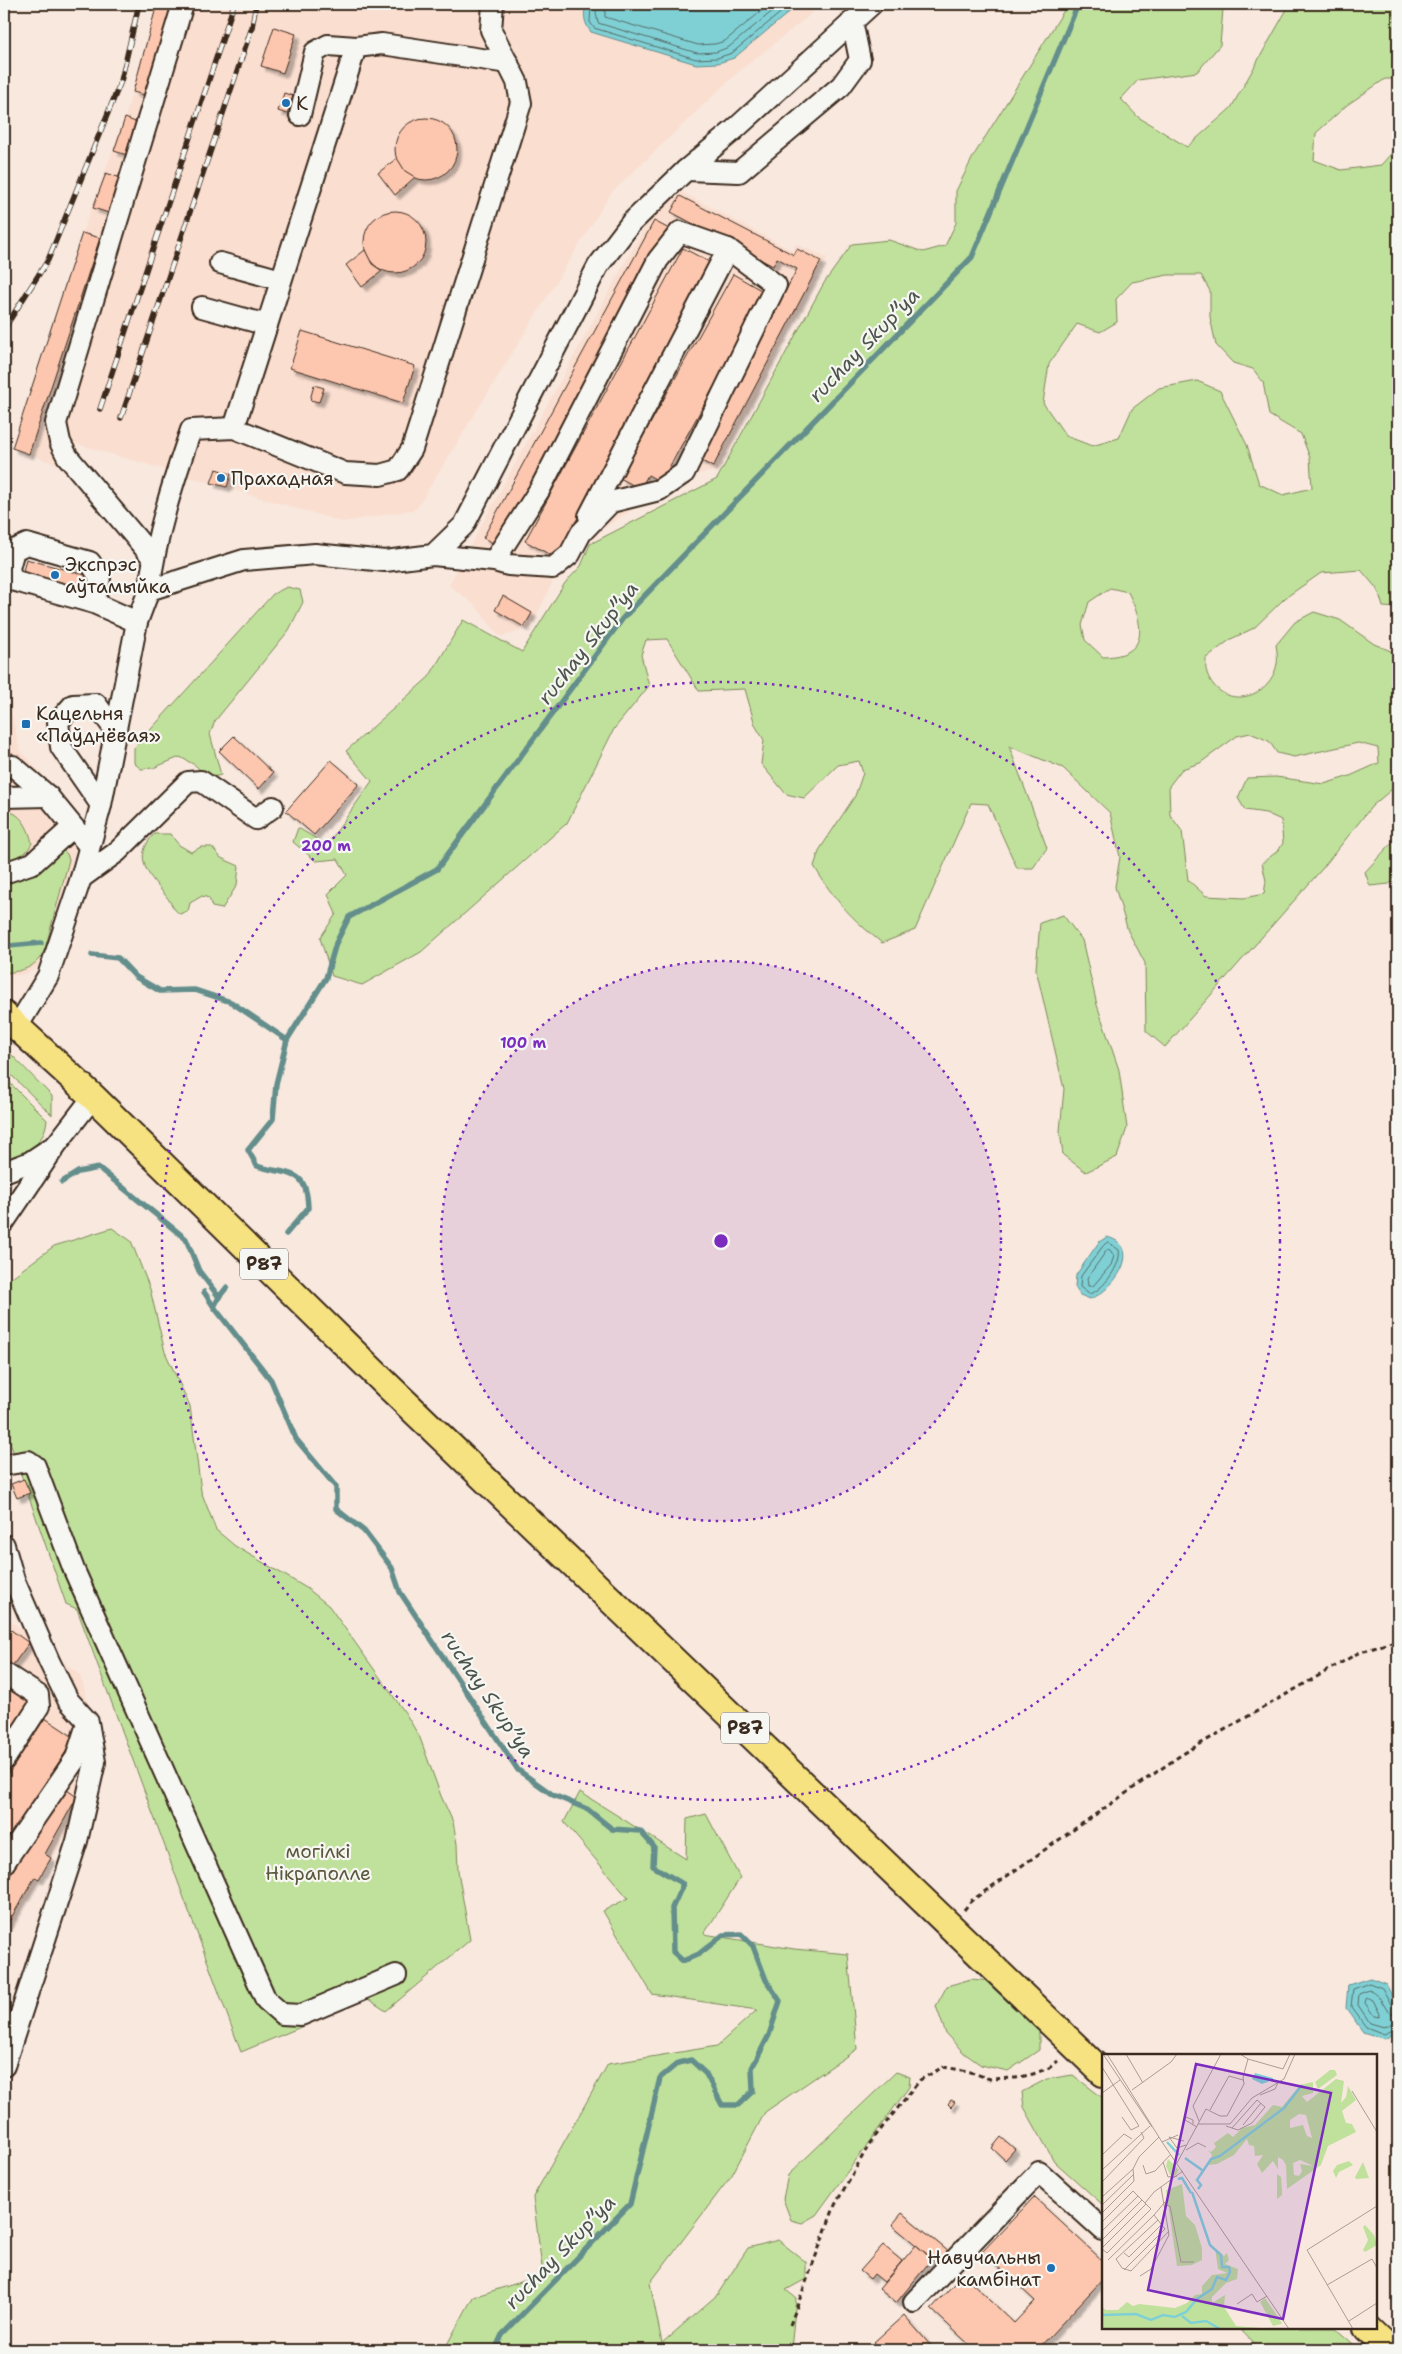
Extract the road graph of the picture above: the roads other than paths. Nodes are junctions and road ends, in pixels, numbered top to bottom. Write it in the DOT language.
graph roads {
  1 [pos="182,4"];
  2 [pos="493,4"];
  3 [pos="872,4"];
  4 [pos="852,22"];
  5 [pos="356,47"];
  6 [pos="508,63"];
  7 [pos="300,115"];
  8 [pos="686,170"];
  9 [pos="728,249"];
  10 [pos="220,263"];
  11 [pos="281,280"];
  12 [pos="202,307"];
  13 [pos="267,325"];
  14 [pos="234,428"];
  15 [pos="581,533"];
  16 [pos="433,555"];
  17 [pos="153,558"];
  18 [pos="494,560"];
  19 [pos="149,590"];
  20 [pos="94,603"];
  21 [pos="137,622"];
  22 [pos="115,730"];
  23 [pos="13,766"];
  24 [pos="48,796"];
  25 [pos="4,797"];
  26 [pos="101,806"];
  27 [pos="273,807"];
  28 [pos="73,827"];
  29 [pos="89,846"];
  30 [pos="4,873"];
  31 [pos="81,878"];
  32 [pos="10,1021"];
  33 [pos="93,1097"];
  34 [pos="56,1145"];
  35 [pos="4,1172"];
  36 [pos="4,1222"];
  37 [pos="4,1465"];
  38 [pos="4,1546"];
  39 [pos="4,1673"];
  40 [pos="68,1700"];
  41 [pos="39,1706"];
  42 [pos="88,1722"];
  43 [pos="4,1760"];
  44 [pos="4,1863"];
  45 [pos="396,1975"];
  46 [pos="4,2066"];
  47 [pos="1102,2072"];
  48 [pos="1102,2229"];
  49 [pos="914,2302"];
  50 [pos="1368,2329"];
  51 [pos="1390,2350"];
  1 -- 17 [label="lane"];
  2 -- 6 [label="lane"];
  3 -- 4 [label="lane"];
  4 -- 8 [label="lane"];
  4 -- 8 [label="lane"];
  5 -- 6 [label="lane"];
  5 -- 7 [label="lane"];
  5 -- 11 [label="lane"];
  6 -- 14 [label="lane"];
  8 -- 16 [label="lane"];
  9 -- 15 [label="lane"];
  9 -- 15 [label="lane"];
  9 -- 18 [label="lane"];
  10 -- 11 [label="lane"];
  11 -- 13 [label="lane"];
  12 -- 13 [label="lane"];
  13 -- 14 [label="lane"];
  14 -- 17 [label="lane"];
  15 -- 18 [label="lane"];
  16 -- 18 [label="lane"];
  16 -- 19 [label="lane"];
  17 -- 19 [label="lane"];
  19 -- 21 [label="lane"];
  20 -- 21 [label="lane"];
  21 -- 22 [label="lane"];
  22 -- 26 [label="lane"];
  22 -- 26 [label="lane"];
  23 -- 24 [label="lane"];
  24 -- 25 [label="lane"];
  24 -- 28 [label="lane"];
  26 -- 29 [label="lane"];
  27 -- 31 [label="lane"];
  28 -- 29 [label="lane"];
  28 -- 30 [label="lane"];
  29 -- 31 [label="lane"];
  31 -- 32 [label="lane"];
  32 -- 33 [label="main road, Р87"];
  33 -- 34 [label="lane"];
  33 -- 47 [label="main road, Р87"];
  34 -- 35 [label="lane"];
  34 -- 36 [label="lane"];
  37 -- 45 [label="lane"];
  38 -- 40 [label="lane"];
  39 -- 41 [label="lane"];
  40 -- 41 [label="lane"];
  40 -- 42 [label="lane"];
  41 -- 43 [label="lane"];
  42 -- 44 [label="lane"];
  42 -- 46 [label="lane"];
  48 -- 49 [label="lane"];
  50 -- 51 [label="main road"];
}
